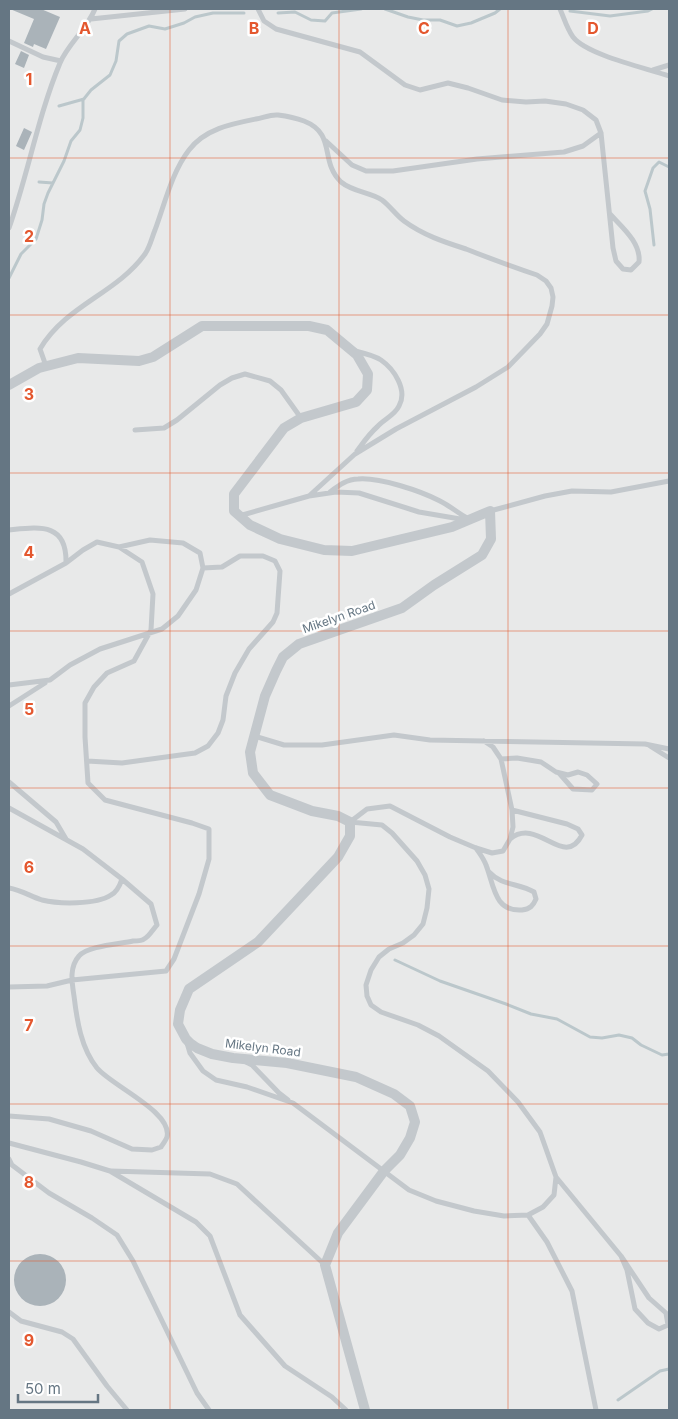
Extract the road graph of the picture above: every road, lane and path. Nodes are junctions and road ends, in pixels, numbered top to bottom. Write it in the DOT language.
graph roads {
  1 [pos="95,9"];
  2 [pos="186,9"];
  3 [pos="258,9"];
  4 [pos="560,9"];
  5 [pos="91,19"];
  6 [pos="9,41"];
  7 [pos="60,61"];
  8 [pos="669,65"];
  9 [pos="653,70"];
  10 [pos="669,76"];
  11 [pos="601,133"];
  12 [pos="325,140"];
  13 [pos="610,214"];
  14 [pos="9,228"];
  15 [pos="351,349"];
  16 [pos="46,366"];
  17 [pos="9,385"];
  18 [pos="301,418"];
  19 [pos="135,430"];
  20 [pos="355,454"];
  21 [pos="669,481"];
  22 [pos="330,493"];
  23 [pos="309,496"];
  24 [pos="490,511"];
  25 [pos="239,516"];
  26 [pos="469,520"];
  27 [pos="9,530"];
  28 [pos="119,547"];
  29 [pos="66,563"];
  30 [pos="203,568"];
  31 [pos="9,594"];
  32 [pos="148,635"];
  33 [pos="50,680"];
  34 [pos="9,685"];
  35 [pos="9,706"];
  36 [pos="254,736"];
  37 [pos="484,741"];
  38 [pos="645,744"];
  39 [pos="669,749"];
  40 [pos="669,758"];
  41 [pos="501,759"];
  42 [pos="87,761"];
  43 [pos="560,773"];
  44 [pos="9,782"];
  45 [pos="9,808"];
  46 [pos="512,810"];
  47 [pos="350,822"];
  48 [pos="510,839"];
  49 [pos="67,840"];
  50 [pos="476,848"];
  51 [pos="489,872"];
  52 [pos="122,880"];
  53 [pos="9,888"];
  54 [pos="72,980"];
  55 [pos="9,987"];
  56 [pos="186,1039"];
  57 [pos="239,1059"];
  58 [pos="293,1103"];
  59 [pos="9,1116"];
  60 [pos="9,1143"];
  61 [pos="9,1159"];
  62 [pos="110,1171"];
  63 [pos="384,1171"];
  64 [pos="556,1177"];
  65 [pos="528,1215"];
  66 [pos="622,1256"];
  67 [pos="325,1265"];
  68 [pos="9,1312"];
  69 [pos="126,1410"];
  70 [pos="209,1410"];
  71 [pos="346,1410"];
  72 [pos="365,1410"];
  73 [pos="596,1410"];
  1 -- 5 [label="lane"];
  2 -- 5 [label="lane"];
  3 -- 11 [label="lane"];
  4 -- 9 [label="lane"];
  5 -- 7 [label="lane"];
  6 -- 7 [label="lane"];
  7 -- 14 [label="lane"];
  8 -- 9 [label="lane"];
  9 -- 10 [label="lane"];
  11 -- 12 [label="lane"];
  11 -- 13 [label="lane"];
  12 -- 16 [label="lane"];
  12 -- 20 [label="lane"];
  13 -- 13 [label="lane"];
  15 -- 16 [label="street"];
  15 -- 18 [label="street"];
  15 -- 20 [label="lane"];
  16 -- 17 [label="street"];
  18 -- 19 [label="lane"];
  18 -- 25 [label="street"];
  20 -- 23 [label="lane"];
  21 -- 24 [label="lane"];
  22 -- 23 [label="lane"];
  22 -- 26 [label="lane"];
  22 -- 26 [label="lane"];
  23 -- 25 [label="lane"];
  24 -- 26 [label="street"];
  24 -- 36 [label="street, Mikelyn Road"];
  25 -- 26 [label="street"];
  27 -- 29 [label="lane"];
  28 -- 29 [label="lane"];
  28 -- 30 [label="lane"];
  28 -- 32 [label="lane"];
  29 -- 31 [label="lane"];
  30 -- 32 [label="lane"];
  30 -- 42 [label="lane"];
  32 -- 33 [label="lane"];
  32 -- 42 [label="lane"];
  33 -- 34 [label="lane"];
  33 -- 35 [label="lane"];
  36 -- 37 [label="lane"];
  36 -- 47 [label="street, Mikelyn Road"];
  37 -- 38 [label="lane"];
  37 -- 41 [label="lane"];
  38 -- 39 [label="lane"];
  38 -- 40 [label="lane"];
  41 -- 43 [label="lane"];
  41 -- 46 [label="lane"];
  42 -- 54 [label="lane"];
  43 -- 43 [label="lane"];
  44 -- 49 [label="lane"];
  45 -- 49 [label="lane"];
  46 -- 48 [label="lane"];
  46 -- 48 [label="lane"];
  47 -- 50 [label="lane"];
  47 -- 56 [label="street"];
  47 -- 64 [label="lane"];
  48 -- 50 [label="lane"];
  49 -- 52 [label="lane"];
  50 -- 51 [label="lane"];
  51 -- 51 [label="lane"];
  52 -- 53 [label="lane"];
  52 -- 54 [label="lane"];
  54 -- 55 [label="lane"];
  54 -- 59 [label="lane"];
  56 -- 57 [label="street, Mikelyn Road"];
  56 -- 58 [label="lane"];
  57 -- 58 [label="lane"];
  57 -- 63 [label="street, Mikelyn Road"];
  58 -- 63 [label="lane"];
  60 -- 62 [label="lane"];
  61 -- 70 [label="lane"];
  62 -- 67 [label="lane"];
  62 -- 71 [label="lane"];
  63 -- 65 [label="lane"];
  63 -- 67 [label="street, Mikelyn Road"];
  64 -- 65 [label="lane"];
  64 -- 66 [label="lane"];
  65 -- 73 [label="lane"];
  66 -- 66 [label="lane"];
  67 -- 72 [label="street"];
  68 -- 69 [label="lane"];
}
